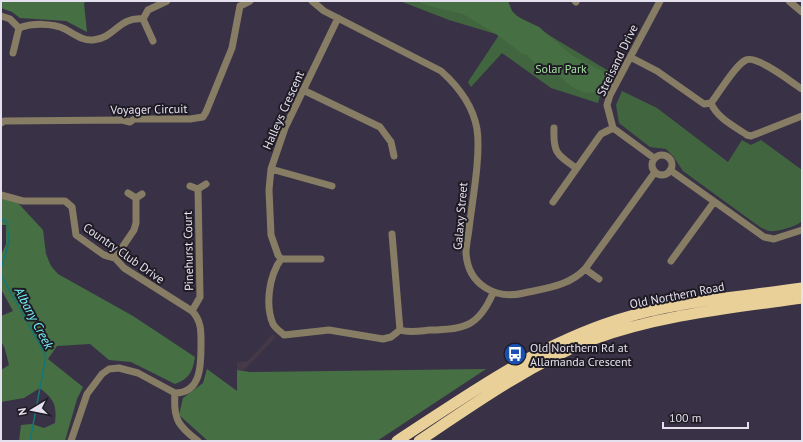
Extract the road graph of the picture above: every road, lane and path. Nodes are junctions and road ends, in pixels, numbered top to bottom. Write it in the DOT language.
graph roads {
  1 [pos="167,1"];
  2 [pos="250,1"];
  3 [pos="312,1"];
  4 [pos="660,1"];
  5 [pos="789,1"];
  6 [pos="238,3"];
  7 [pos="802,12"];
  8 [pos="1,16"];
  9 [pos="338,18"];
  10 [pos="143,19"];
  11 [pos="19,28"];
  12 [pos="153,41"];
  13 [pos="13,53"];
  14 [pos="630,57"];
  15 [pos="802,89"];
  16 [pos="303,90"];
  17 [pos="711,104"];
  18 [pos="802,116"];
  19 [pos="1,123"];
  20 [pos="554,128"];
  21 [pos="613,128"];
  22 [pos="394,156"];
  23 [pos="654,158"];
  24 [pos="576,168"];
  25 [pos="271,169"];
  26 [pos="670,170"];
  27 [pos="655,172"];
  28 [pos="206,184"];
  29 [pos="190,186"];
  30 [pos="332,186"];
  31 [pos="198,189"];
  32 [pos="128,194"];
  33 [pos="1,195"];
  34 [pos="553,202"];
  35 [pos="714,202"];
  36 [pos="802,230"];
  37 [pos="392,234"];
  38 [pos="116,258"];
  39 [pos="281,259"];
  40 [pos="321,259"];
  41 [pos="671,261"];
  42 [pos="585,269"];
  43 [pos="599,279"];
  44 [pos="802,288"];
  45 [pos="493,292"];
  46 [pos="802,298"];
  47 [pos="192,311"];
  48 [pos="400,330"];
  49 [pos="175,393"];
  50 [pos="71,441"];
  51 [pos="198,441"];
  52 [pos="397,441"];
  53 [pos="419,441"];
  1 -- 10 [label="street"];
  2 -- 6 [label="street, Voyager Circuit"];
  3 -- 9 [label="street, Galaxy Street"];
  4 -- 14 [label="street, Streisand Drive"];
  5 -- 7 [label="street"];
  6 -- 19 [label="street, Voyager Circuit"];
  8 -- 11 [label="street"];
  9 -- 16 [label="street, Halleys Crescent"];
  9 -- 45 [label="street, Galaxy Street"];
  10 -- 11 [label="street"];
  10 -- 12 [label="street"];
  11 -- 13 [label="street"];
  14 -- 17 [label="street"];
  14 -- 21 [label="street, Streisand Drive"];
  15 -- 17 [label="street"];
  16 -- 22 [label="street"];
  16 -- 25 [label="street, Halleys Crescent"];
  17 -- 18 [label="street"];
  20 -- 24 [label="street"];
  21 -- 23 [label="street"];
  21 -- 24 [label="street"];
  23 -- 26 [label="street"];
  23 -- 27 [label="street"];
  24 -- 34 [label="street"];
  25 -- 30 [label="street"];
  25 -- 39 [label="street, Halleys Crescent"];
  26 -- 27 [label="street"];
  26 -- 35 [label="street"];
  27 -- 42 [label="street, Galaxy Street"];
  28 -- 31 [label="street"];
  29 -- 31 [label="street"];
  31 -- 47 [label="street, Pinehurst Court"];
  32 -- 38 [label="street"];
  33 -- 38 [label="street, Country Club Drive"];
  35 -- 36 [label="street"];
  35 -- 41 [label="street"];
  37 -- 48 [label="street"];
  38 -- 47 [label="street, Country Club Drive"];
  39 -- 40 [label="street"];
  39 -- 48 [label="street"];
  42 -- 43 [label="street"];
  42 -- 45 [label="street, Galaxy Street"];
  44 -- 52 [label="highway, Old Northern Road"];
  45 -- 48 [label="street"];
  46 -- 53 [label="highway, Old Northern Road"];
  47 -- 49 [label="street"];
  49 -- 50 [label="street"];
  49 -- 51 [label="street"];
}
